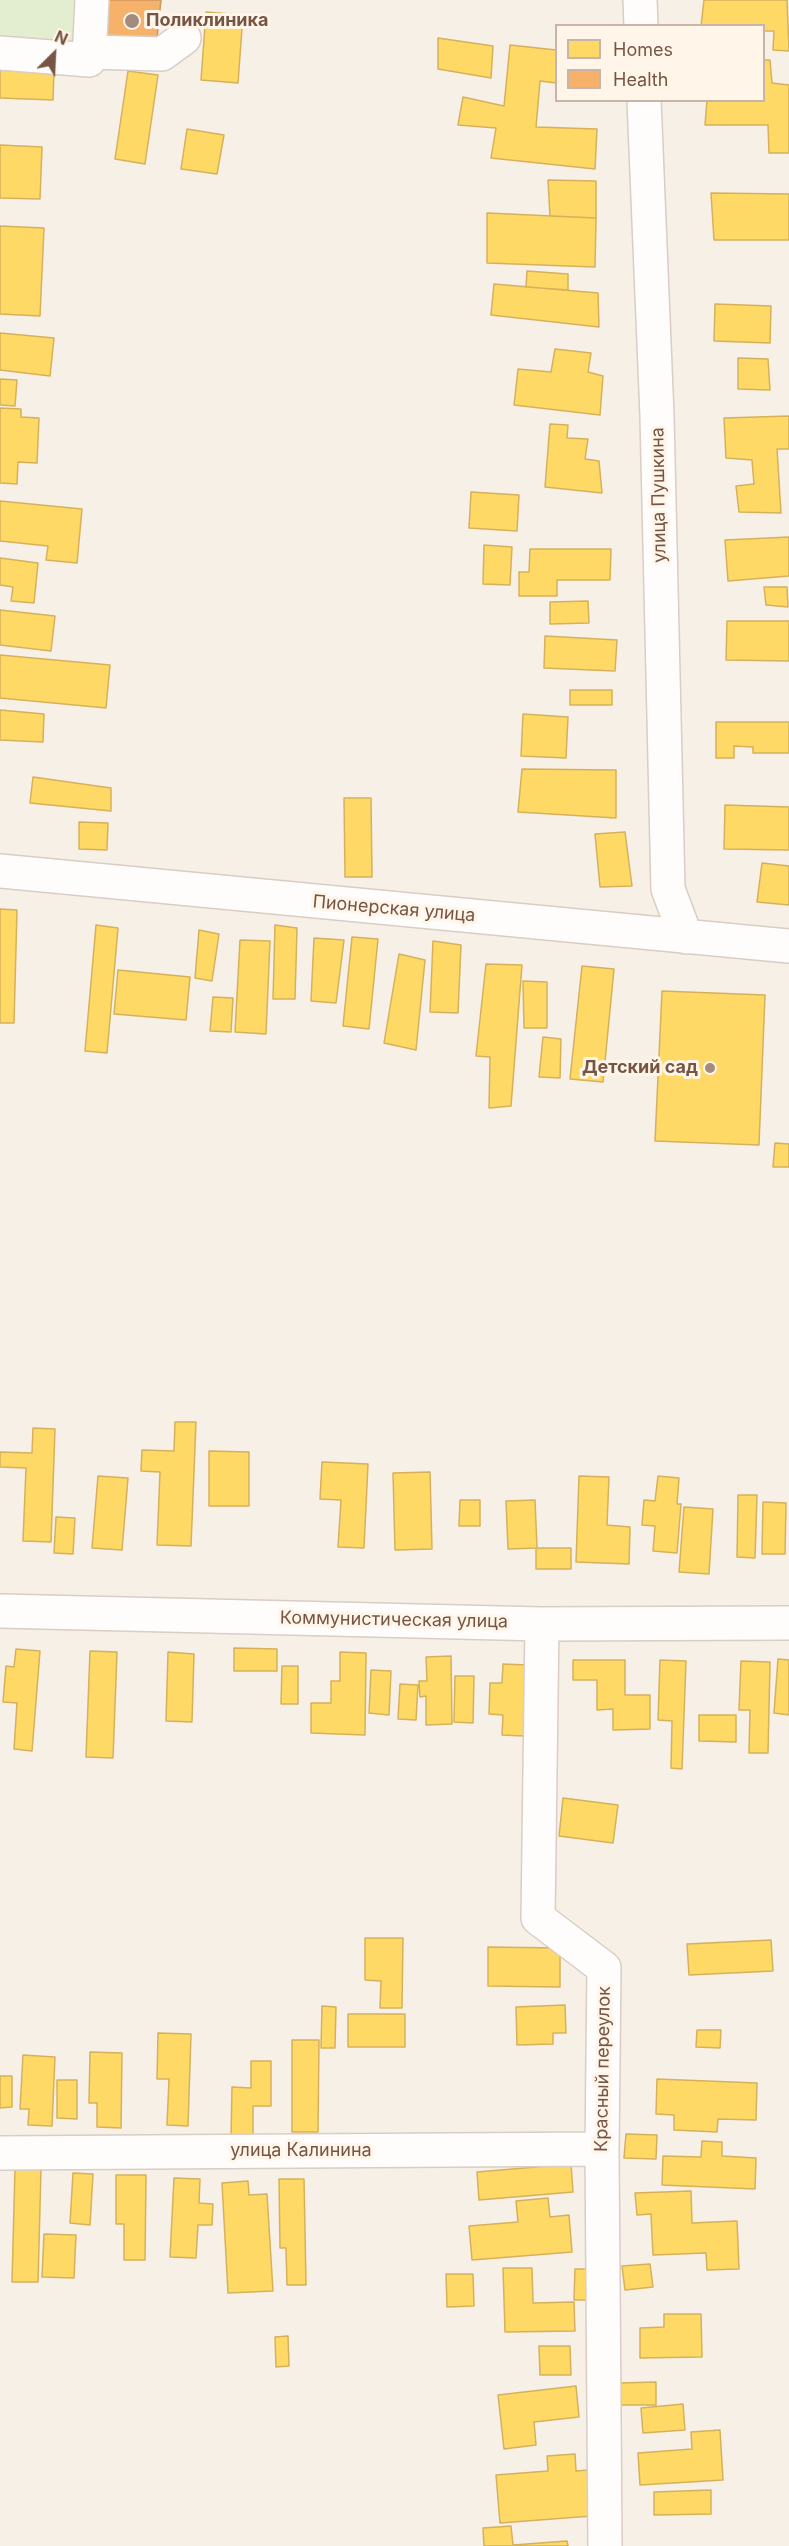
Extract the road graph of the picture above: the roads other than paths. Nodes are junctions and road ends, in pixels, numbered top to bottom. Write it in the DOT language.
graph roads {
  1 [pos="92,0"];
  2 [pos="640,0"];
  3 [pos="641,24"];
  4 [pos="184,38"];
  5 [pos="90,52"];
  6 [pos="0,53"];
  7 [pos="644,102"];
  8 [pos="0,871"];
  9 [pos="668,889"];
  10 [pos="628,931"];
  11 [pos="686,937"];
  12 [pos="789,946"];
  13 [pos="0,1611"];
  14 [pos="789,1623"];
  15 [pos="542,1624"];
  16 [pos="602,2149"];
  17 [pos="0,2153"];
  18 [pos="605,2546"];
  1 -- 5 [label="street"];
  2 -- 3 [label="street"];
  4 -- 5 [label="street"];
  5 -- 6 [label="street"];
  7 -- 9 [label="street, улица Пушкина"];
  8 -- 10 [label="street, Пионерская улица"];
  9 -- 10 [label="street"];
  9 -- 11 [label="street, улица Пушкина"];
  10 -- 11 [label="street, Пионерская улица"];
  11 -- 12 [label="street, Пионерская улица"];
  13 -- 15 [label="street, Коммунистическая улица"];
  14 -- 15 [label="street, Коммунистическая улица"];
  15 -- 16 [label="street, Красный переулок"];
  16 -- 17 [label="street, улица Калинина"];
  16 -- 18 [label="street, Красный переулок"];
}
